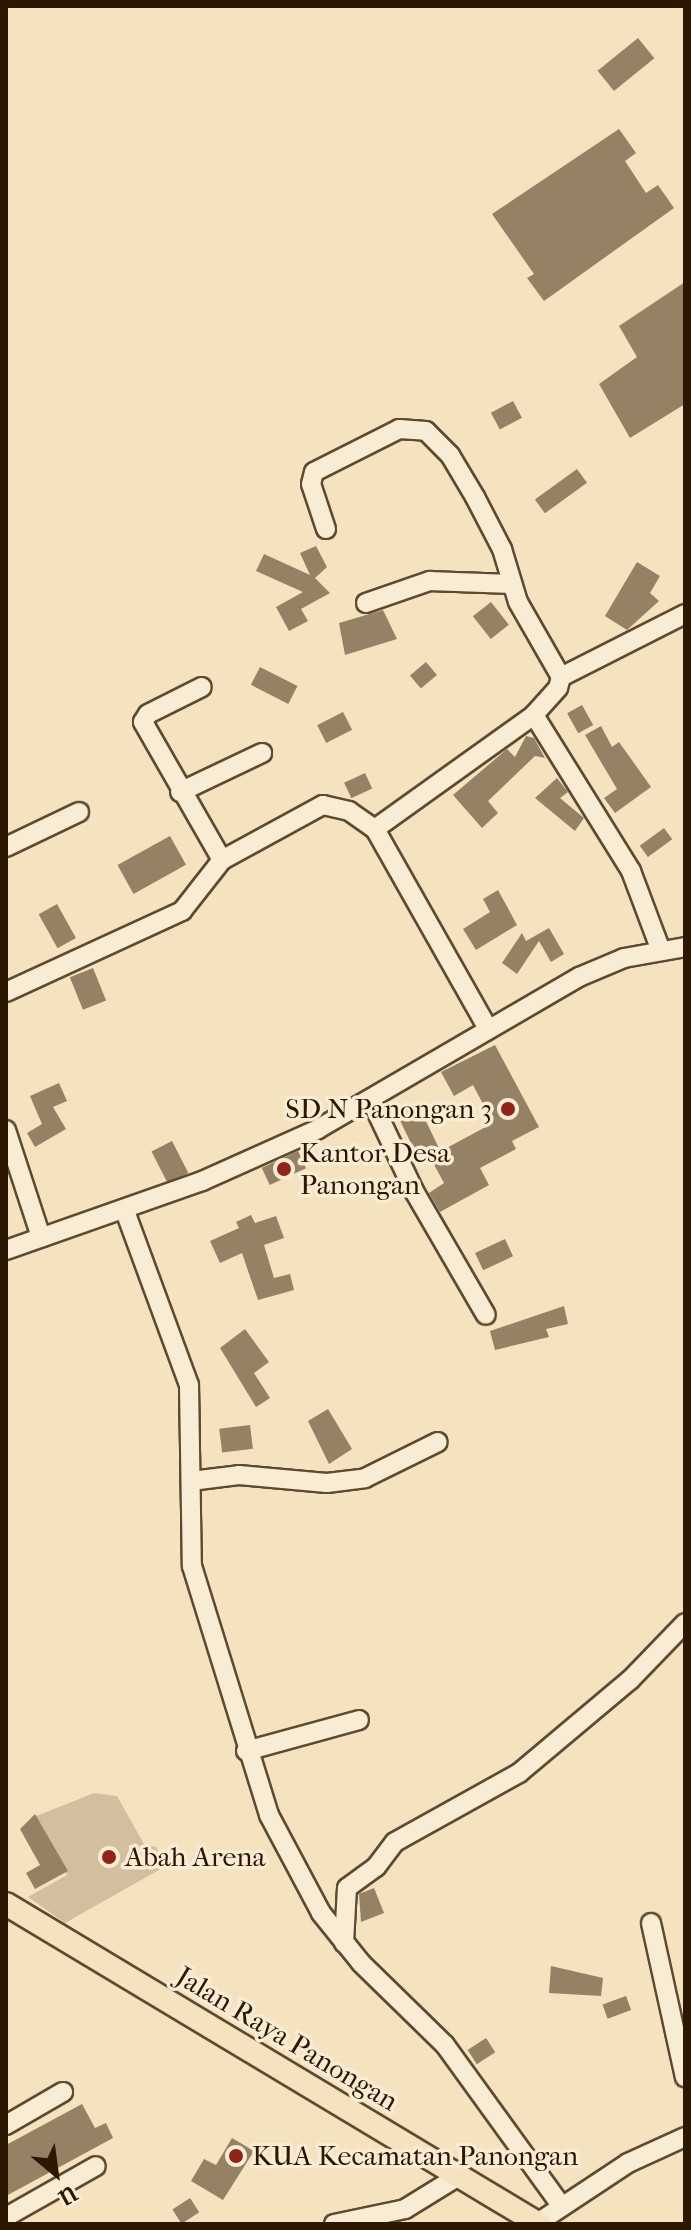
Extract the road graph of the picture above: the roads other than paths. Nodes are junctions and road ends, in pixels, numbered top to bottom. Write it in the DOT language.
graph roads {
  1 [pos="326,529"];
  2 [pos="510,584"];
  3 [pos="366,603"];
  4 [pos="685,614"];
  5 [pos="561,677"];
  6 [pos="202,687"];
  7 [pos="534,715"];
  8 [pos="262,753"];
  9 [pos="180,792"];
  10 [pos="79,812"];
  11 [pos="375,829"];
  12 [pos="6,847"];
  13 [pos="222,860"];
  14 [pos="685,947"];
  15 [pos="660,948"];
  16 [pos="6,992"];
  17 [pos="488,1029"];
  18 [pos="371,1100"];
  19 [pos="6,1130"];
  20 [pos="125,1211"];
  21 [pos="41,1237"];
  22 [pos="6,1250"];
  23 [pos="486,1315"];
  24 [pos="438,1442"];
  25 [pos="191,1481"];
  26 [pos="685,1623"];
  27 [pos="359,1720"];
  28 [pos="246,1751"];
  29 [pos="6,1904"];
  30 [pos="651,1923"];
  31 [pos="344,1943"];
  32 [pos="685,2077"];
  33 [pos="63,2092"];
  34 [pos="6,2125"];
  35 [pos="685,2137"];
  36 [pos="96,2166"];
  37 [pos="457,2177"];
  38 [pos="561,2205"];
  39 [pos="6,2217"];
  40 [pos="334,2224"];
  41 [pos="537,2224"];
  1 -- 2 [label="street"];
  2 -- 3 [label="street"];
  2 -- 5 [label="street"];
  4 -- 5 [label="street"];
  5 -- 7 [label="street"];
  6 -- 9 [label="street"];
  7 -- 11 [label="street"];
  7 -- 15 [label="street"];
  8 -- 9 [label="street"];
  9 -- 13 [label="street"];
  10 -- 12 [label="street"];
  11 -- 13 [label="street"];
  11 -- 17 [label="street"];
  13 -- 16 [label="street"];
  14 -- 15 [label="street"];
  15 -- 17 [label="street"];
  17 -- 18 [label="street"];
  18 -- 20 [label="street"];
  18 -- 23 [label="street"];
  19 -- 21 [label="street"];
  20 -- 21 [label="street"];
  20 -- 25 [label="street"];
  21 -- 22 [label="street"];
  24 -- 25 [label="street"];
  25 -- 28 [label="street"];
  26 -- 31 [label="street"];
  27 -- 28 [label="street"];
  28 -- 31 [label="street"];
  29 -- 37 [label="main road, Jalan Raya Panongan"];
  30 -- 32 [label="street"];
  31 -- 38 [label="street"];
  33 -- 34 [label="street"];
  35 -- 38 [label="street"];
  36 -- 39 [label="street"];
  37 -- 40 [label="street"];
  37 -- 41 [label="main road, Jalan Raya Panongan"];
  38 -- 41 [label="street"];
}
